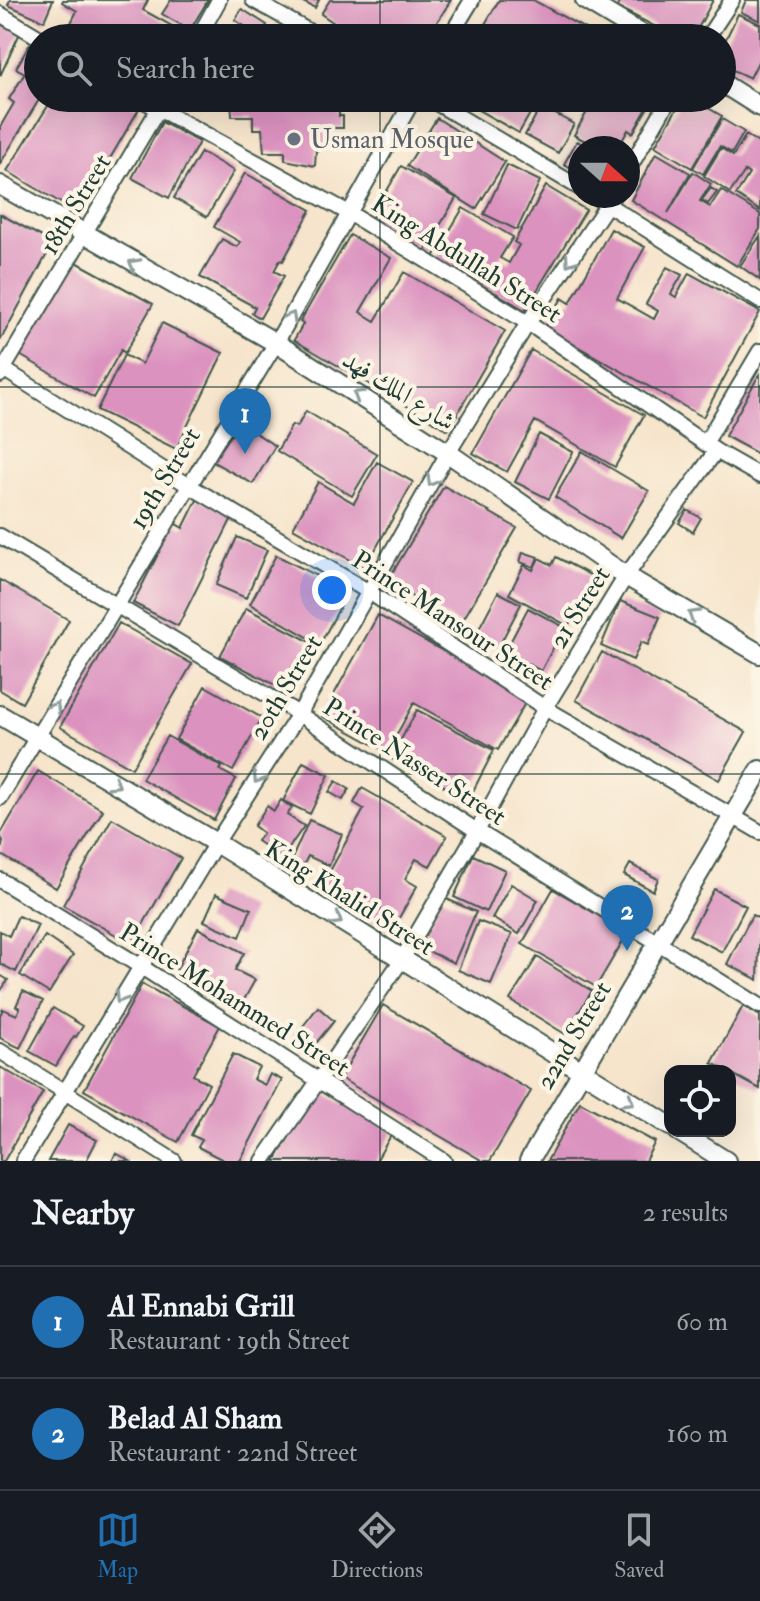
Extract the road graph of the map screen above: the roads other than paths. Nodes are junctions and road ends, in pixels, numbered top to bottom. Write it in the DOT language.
graph roads {
  1 [pos="219,0"];
  2 [pos="253,0"];
  3 [pos="472,0"];
  4 [pos="585,0"];
  5 [pos="732,0"];
  6 [pos="0,14"];
  7 [pos="206,24"];
  8 [pos="296,24"];
  9 [pos="457,24"];
  10 [pos="625,24"];
  11 [pos="716,24"];
  12 [pos="24,28"];
  13 [pos="736,92"];
  14 [pos="760,107"];
  15 [pos="157,112"];
  16 [pos="176,112"];
  17 [pos="406,112"];
  18 [pos="452,112"];
  19 [pos="662,112"];
  20 [pos="640,149"];
  21 [pos="568,181"];
  22 [pos="0,185"];
  23 [pos="605,208"];
  24 [pos="622,208"];
  25 [pos="349,213"];
  26 [pos="84,236"];
  27 [pos="760,301"];
  28 [pos="528,323"];
  29 [pos="276,343"];
  30 [pos="760,351"];
  31 [pos="1,370"];
  32 [pos="711,446"];
  33 [pos="448,453"];
  34 [pos="760,476"];
  35 [pos="188,485"];
  36 [pos="0,536"];
  37 [pos="626,576"];
  38 [pos="369,592"];
  39 [pos="115,606"];
  40 [pos="760,654"];
  41 [pos="545,708"];
  42 [pos="299,714"];
  43 [pos="0,715"];
  44 [pos="37,738"];
  45 [pos="760,770"];
  46 [pos="0,798"];
  47 [pos="733,816"];
  48 [pos="477,831"];
  49 [pos="760,832"];
  50 [pos="216,843"];
  51 [pos="0,880"];
  52 [pos="658,943"];
  53 [pos="401,961"];
  54 [pos="140,966"];
  55 [pos="760,1006"];
  56 [pos="0,1051"];
  57 [pos="582,1071"];
  58 [pos="319,1081"];
  59 [pos="63,1092"];
  60 [pos="664,1122"];
  61 [pos="688,1137"];
  62 [pos="23,1161"];
  63 [pos="174,1161"];
  64 [pos="263,1161"];
  65 [pos="444,1161"];
  66 [pos="529,1161"];
  67 [pos="726,1161"];
  1 -- 7 [label="street"];
  2 -- 8 [label="street"];
  3 -- 9 [label="street"];
  4 -- 10 [label="street"];
  5 -- 11 [label="street"];
  6 -- 12 [label="street"];
  13 -- 14 [label="street"];
  15 -- 26 [label="street, 18th Street"];
  16 -- 25 [label="street, King Abdullah Street"];
  17 -- 25 [label="street, 19th Street"];
  18 -- 21 [label="street"];
  19 -- 20 [label="street"];
  22 -- 26 [label="street, شارع الملك فهد"];
  23 -- 28 [label="street, 20th Street, one-way"];
  24 -- 27 [label="street"];
  25 -- 28 [label="street, King Abdullah Street"];
  29 -- 25 [label="street, 19th Street, one-way"];
  29 -- 26 [label="street, شارع الملك فهد, one-way"];
  26 -- 31 [label="street, 18th Street"];
  28 -- 32 [label="street, King Abdullah Street"];
  28 -- 33 [label="street, 20th Street"];
  33 -- 29 [label="street, شارع الملك فهد, one-way"];
  29 -- 35 [label="street, 19th Street"];
  30 -- 32 [label="street, 21 Street"];
  31 -- 35 [label="street, Prince Mansour Street"];
  32 -- 34 [label="street, King Abdullah Street"];
  32 -- 37 [label="street, 21 Street"];
  33 -- 37 [label="street, شارع الملك فهد"];
  33 -- 38 [label="street, 20th Street, one-way"];
  35 -- 38 [label="street, Prince Mansour Street"];
  35 -- 39 [label="street, 19th Street"];
  36 -- 39 [label="street, Prince Nasser Street"];
  40 -- 37 [label="street, شارع الملك فهد, one-way"];
  37 -- 41 [label="street, 21 Street"];
  38 -- 41 [label="street, Prince Mansour Street"];
  38 -- 42 [label="street, 20th Street"];
  39 -- 42 [label="street, Prince Nasser Street"];
  44 -- 39 [label="street, 19th Street, one-way"];
  41 -- 47 [label="street, Prince Mansour Street"];
  41 -- 48 [label="street, 21 Street"];
  42 -- 48 [label="street, Prince Nasser Street"];
  42 -- 50 [label="street, 20th Street, one-way"];
  43 -- 44 [label="street, King Khalid Street"];
  44 -- 46 [label="street, 19th Street"];
  44 -- 50 [label="street, King Khalid Street, one-way"];
  45 -- 47 [label="street, 22nd Street"];
  47 -- 49 [label="street, Prince Mansour Street"];
  47 -- 52 [label="street, 22nd Street"];
  48 -- 52 [label="street, Prince Nasser Street"];
  48 -- 53 [label="street, 21 Street"];
  50 -- 53 [label="street, King Khalid Street, one-way"];
  50 -- 54 [label="street, 20th Street"];
  51 -- 54 [label="street, Prince Mohammed Street"];
  52 -- 55 [label="street, Prince Nasser Street"];
  52 -- 57 [label="street, 22nd Street"];
  53 -- 57 [label="street, King Khalid Street"];
  53 -- 58 [label="street, 21 Street"];
  54 -- 58 [label="street, Prince Mohammed Street"];
  54 -- 59 [label="street, 20th Street, one-way"];
  56 -- 59 [label="street"];
  57 -- 60 [label="street, King Khalid Street, one-way"];
  57 -- 66 [label="street, 22nd Street"];
  58 -- 64 [label="street, 21 Street"];
  58 -- 65 [label="street, Prince Mohammed Street"];
  59 -- 62 [label="street, 20th Street"];
  59 -- 63 [label="street"];
  61 -- 67 [label="street"];
}
